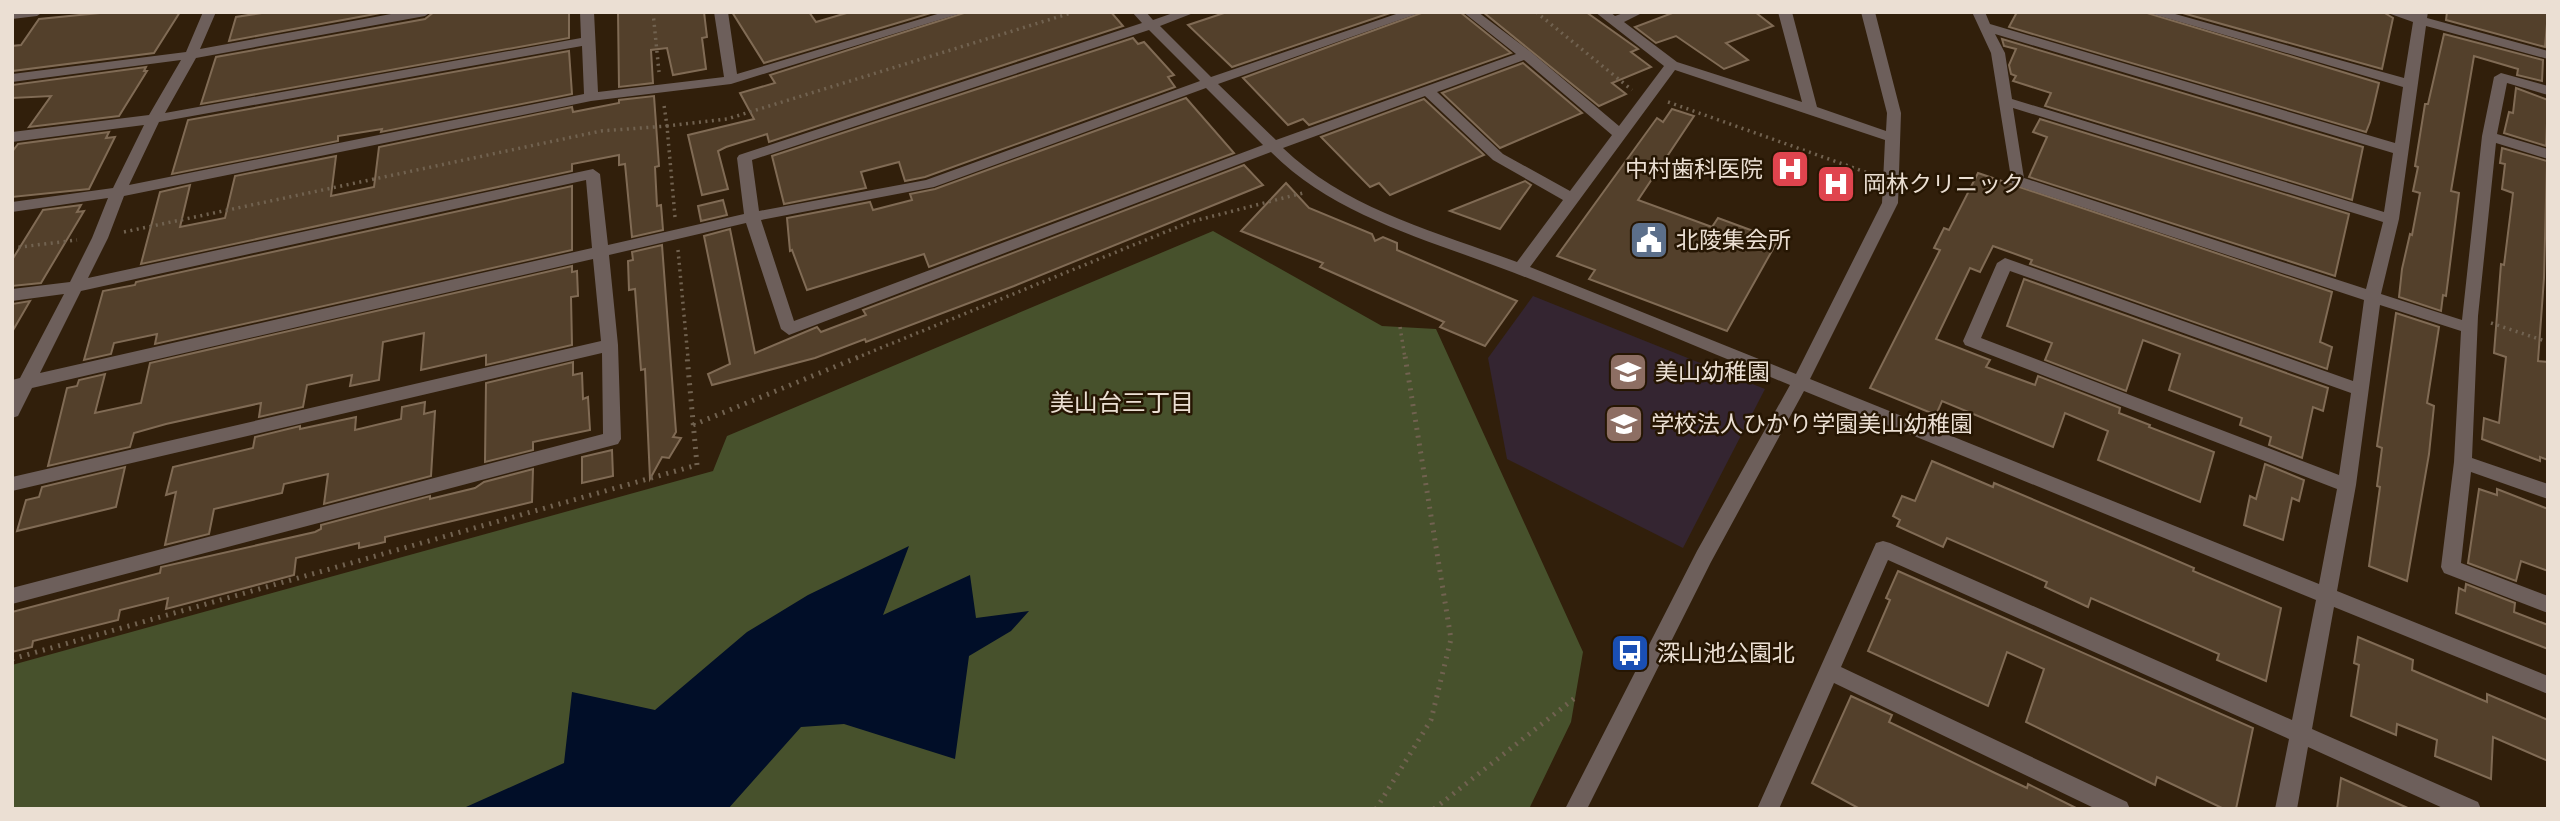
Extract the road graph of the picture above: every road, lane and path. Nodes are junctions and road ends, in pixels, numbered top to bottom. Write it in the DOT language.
graph roads {
  1 [pos="37,12"];
  2 [pos="210,12"];
  3 [pos="425,12"];
  4 [pos="587,12"];
  5 [pos="959,12"];
  6 [pos="1073,12"];
  7 [pos="1138,12"];
  8 [pos="1191,12"];
  9 [pos="1416,12"];
  10 [pos="1469,12"];
  11 [pos="1536,12"];
  12 [pos="1638,12"];
  13 [pos="1785,12"];
  14 [pos="1868,12"];
  15 [pos="2152,12"];
  16 [pos="2391,12"];
  17 [pos="725,13"];
  18 [pos="12,15"];
  19 [pos="2420,16"];
  20 [pos="1607,17"];
  21 [pos="1981,19"];
  22 [pos="1151,25"];
  23 [pos="588,41"];
  24 [pos="191,55"];
  25 [pos="1526,55"];
  26 [pos="2548,55"];
  27 [pos="1672,65"];
  28 [pos="12,78"];
  29 [pos="731,80"];
  30 [pos="1210,82"];
  31 [pos="2409,84"];
  32 [pos="2548,90"];
  33 [pos="1429,92"];
  34 [pos="591,97"];
  35 [pos="1648,99"];
  36 [pos="2005,101"];
  37 [pos="1811,110"];
  38 [pos="154,119"];
  39 [pos="667,126"];
  40 [pos="1620,134"];
  41 [pos="2488,136"];
  42 [pos="12,137"];
  43 [pos="1893,138"];
  44 [pos="1271,147"];
  45 [pos="2401,150"];
  46 [pos="2548,153"];
  47 [pos="1891,181"];
  48 [pos="1324,187"];
  49 [pos="118,192"];
  50 [pos="1571,198"];
  51 [pos="12,206"];
  52 [pos="752,217"];
  53 [pos="2391,219"];
  54 [pos="677,236"];
  55 [pos="100,238"];
  56 [pos="12,248"];
  57 [pos="600,253"];
  58 [pos="1520,269"];
  59 [pos="72,287"];
  60 [pos="12,295"];
  61 [pos="2373,295"];
  62 [pos="2469,322"];
  63 [pos="1400,327"];
  64 [pos="2548,342"];
  65 [pos="610,345"];
  66 [pos="1800,382"];
  67 [pos="19,385"];
  68 [pos="2360,390"];
  69 [pos="12,411"];
  70 [pos="693,425"];
  71 [pos="2463,462"];
  72 [pos="12,484"];
  73 [pos="2347,485"];
  74 [pos="2548,492"];
  75 [pos="12,596"];
  76 [pos="2325,597"];
  77 [pos="2548,605"];
  78 [pos="12,659"];
  79 [pos="1828,671"];
  80 [pos="2548,685"];
  81 [pos="1576,697"];
  82 [pos="2299,734"];
  83 [pos="1772,808"];
  84 [pos="1376,809"];
  85 [pos="1434,809"];
  86 [pos="1576,809"];
  87 [pos="2119,809"];
  88 [pos="2286,809"];
  89 [pos="2470,809"];
  1 -- 18 [label="street"];
  2 -- 24 [label="street"];
  3 -- 24 [label="street"];
  4 -- 23 [label="street"];
  5 -- 29 [label="street"];
  6 -- 39 [label="path"];
  7 -- 22 [label="street"];
  8 -- 22 [label="street"];
  9 -- 30 [label="street"];
  10 -- 25 [label="street"];
  11 -- 35 [label="path"];
  12 -- 20 [label="street"];
  13 -- 37 [label="street"];
  14 -- 43 [label="street"];
  15 -- 31 [label="street"];
  16 -- 19 [label="street"];
  17 -- 29 [label="street"];
  19 -- 26 [label="street"];
  19 -- 31 [label="street"];
  20 -- 27 [label="street"];
  21 -- 36 [label="street"];
  21 -- 45 [label="street"];
  22 -- 30 [label="street"];
  22 -- 52 [label="street"];
  23 -- 34 [label="street"];
  23 -- 38 [label="street"];
  24 -- 28 [label="street"];
  24 -- 38 [label="street"];
  25 -- 33 [label="street"];
  25 -- 40 [label="street"];
  27 -- 35 [label="street"];
  27 -- 37 [label="street"];
  29 -- 34 [label="street"];
  30 -- 44 [label="street"];
  30 -- 52 [label="street"];
  31 -- 45 [label="street"];
  32 -- 41 [label="street"];
  33 -- 44 [label="street"];
  33 -- 50 [label="street"];
  34 -- 49 [label="street"];
  35 -- 40 [label="street"];
  35 -- 47 [label="path"];
  36 -- 53 [label="street"];
  36 -- 61 [label="street"];
  37 -- 43 [label="street"];
  38 -- 42 [label="street"];
  38 -- 49 [label="street"];
  39 -- 54 [label="path"];
  39 -- 55 [label="path"];
  40 -- 50 [label="street"];
  41 -- 46 [label="street"];
  41 -- 62 [label="street"];
  43 -- 47 [label="street"];
  44 -- 48 [label="street"];
  44 -- 52 [label="street"];
  45 -- 53 [label="street"];
  47 -- 66 [label="street"];
  48 -- 58 [label="street"];
  48 -- 70 [label="path"];
  49 -- 51 [label="street"];
  49 -- 55 [label="street"];
  50 -- 58 [label="street"];
  52 -- 54 [label="street"];
  53 -- 61 [label="street"];
  54 -- 57 [label="street"];
  54 -- 70 [label="path"];
  55 -- 56 [label="path"];
  55 -- 59 [label="street"];
  57 -- 59 [label="street"];
  57 -- 65 [label="street"];
  57 -- 67 [label="street"];
  58 -- 66 [label="street"];
  59 -- 60 [label="street"];
  59 -- 67 [label="street"];
  61 -- 62 [label="street"];
  61 -- 68 [label="street"];
  62 -- 64 [label="path"];
  62 -- 71 [label="street"];
  63 -- 84 [label="path"];
  65 -- 72 [label="street"];
  65 -- 75 [label="street"];
  66 -- 76 [label="street"];
  66 -- 86 [label="street"];
  67 -- 69 [label="street"];
  68 -- 73 [label="street"];
  68 -- 73 [label="street"];
  70 -- 78 [label="path"];
  71 -- 74 [label="street"];
  71 -- 77 [label="street"];
  73 -- 76 [label="street"];
  76 -- 80 [label="street"];
  76 -- 82 [label="street"];
  79 -- 82 [label="street"];
  79 -- 83 [label="street"];
  79 -- 87 [label="street"];
  81 -- 85 [label="path"];
  82 -- 88 [label="street"];
  82 -- 89 [label="street"];
}
